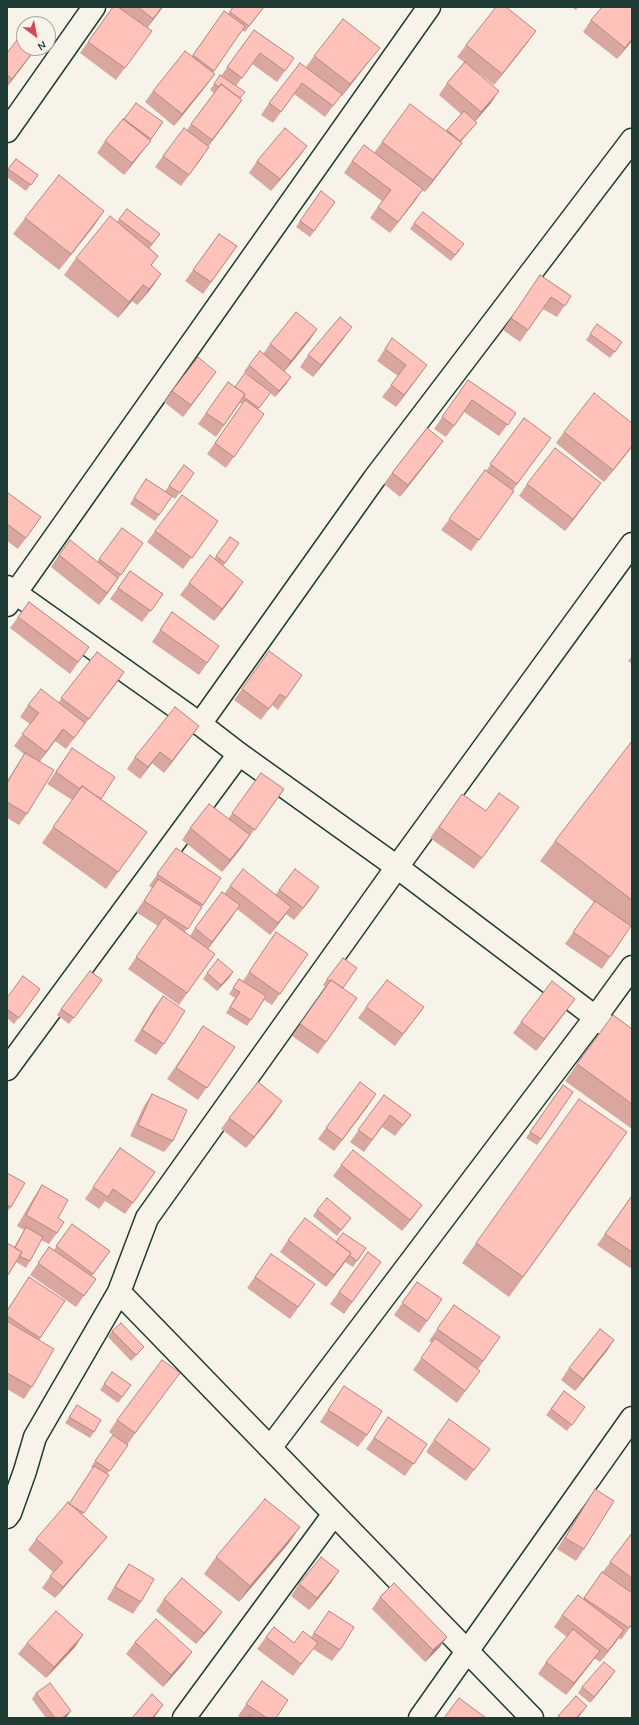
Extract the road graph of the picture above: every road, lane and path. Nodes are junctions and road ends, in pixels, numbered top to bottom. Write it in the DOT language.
graph roads {
  1 [pos="94,7"];
  2 [pos="429,7"];
  3 [pos="7,131"];
  4 [pos="632,140"];
  5 [pos="632,544"];
  6 [pos="10,595"];
  7 [pos="200,724"];
  8 [pos="239,754"];
  9 [pos="397,867"];
  10 [pos="632,967"];
  11 [pos="595,1018"];
  12 [pos="632,1045"];
  13 [pos="7,1069"];
  14 [pos="119,1292"];
  15 [pos="632,1418"];
  16 [pos="270,1448"];
  17 [pos="334,1514"];
  18 [pos="7,1517"];
  19 [pos="466,1651"];
  20 [pos="184,1718"];
  21 [pos="420,1718"];
  22 [pos="532,1718"];
  1 -- 3 [label="street"];
  2 -- 6 [label="street"];
  4 -- 7 [label="street"];
  5 -- 9 [label="street"];
  6 -- 7 [label="street"];
  7 -- 8 [label="street"];
  8 -- 9 [label="street"];
  8 -- 13 [label="street"];
  9 -- 11 [label="street"];
  9 -- 14 [label="street"];
  10 -- 11 [label="street"];
  11 -- 12 [label="street"];
  11 -- 16 [label="street"];
  14 -- 16 [label="street"];
  14 -- 18 [label="street"];
  15 -- 19 [label="street"];
  16 -- 17 [label="street"];
  17 -- 19 [label="street"];
  17 -- 20 [label="street"];
  19 -- 21 [label="street"];
  19 -- 22 [label="street"];
}
